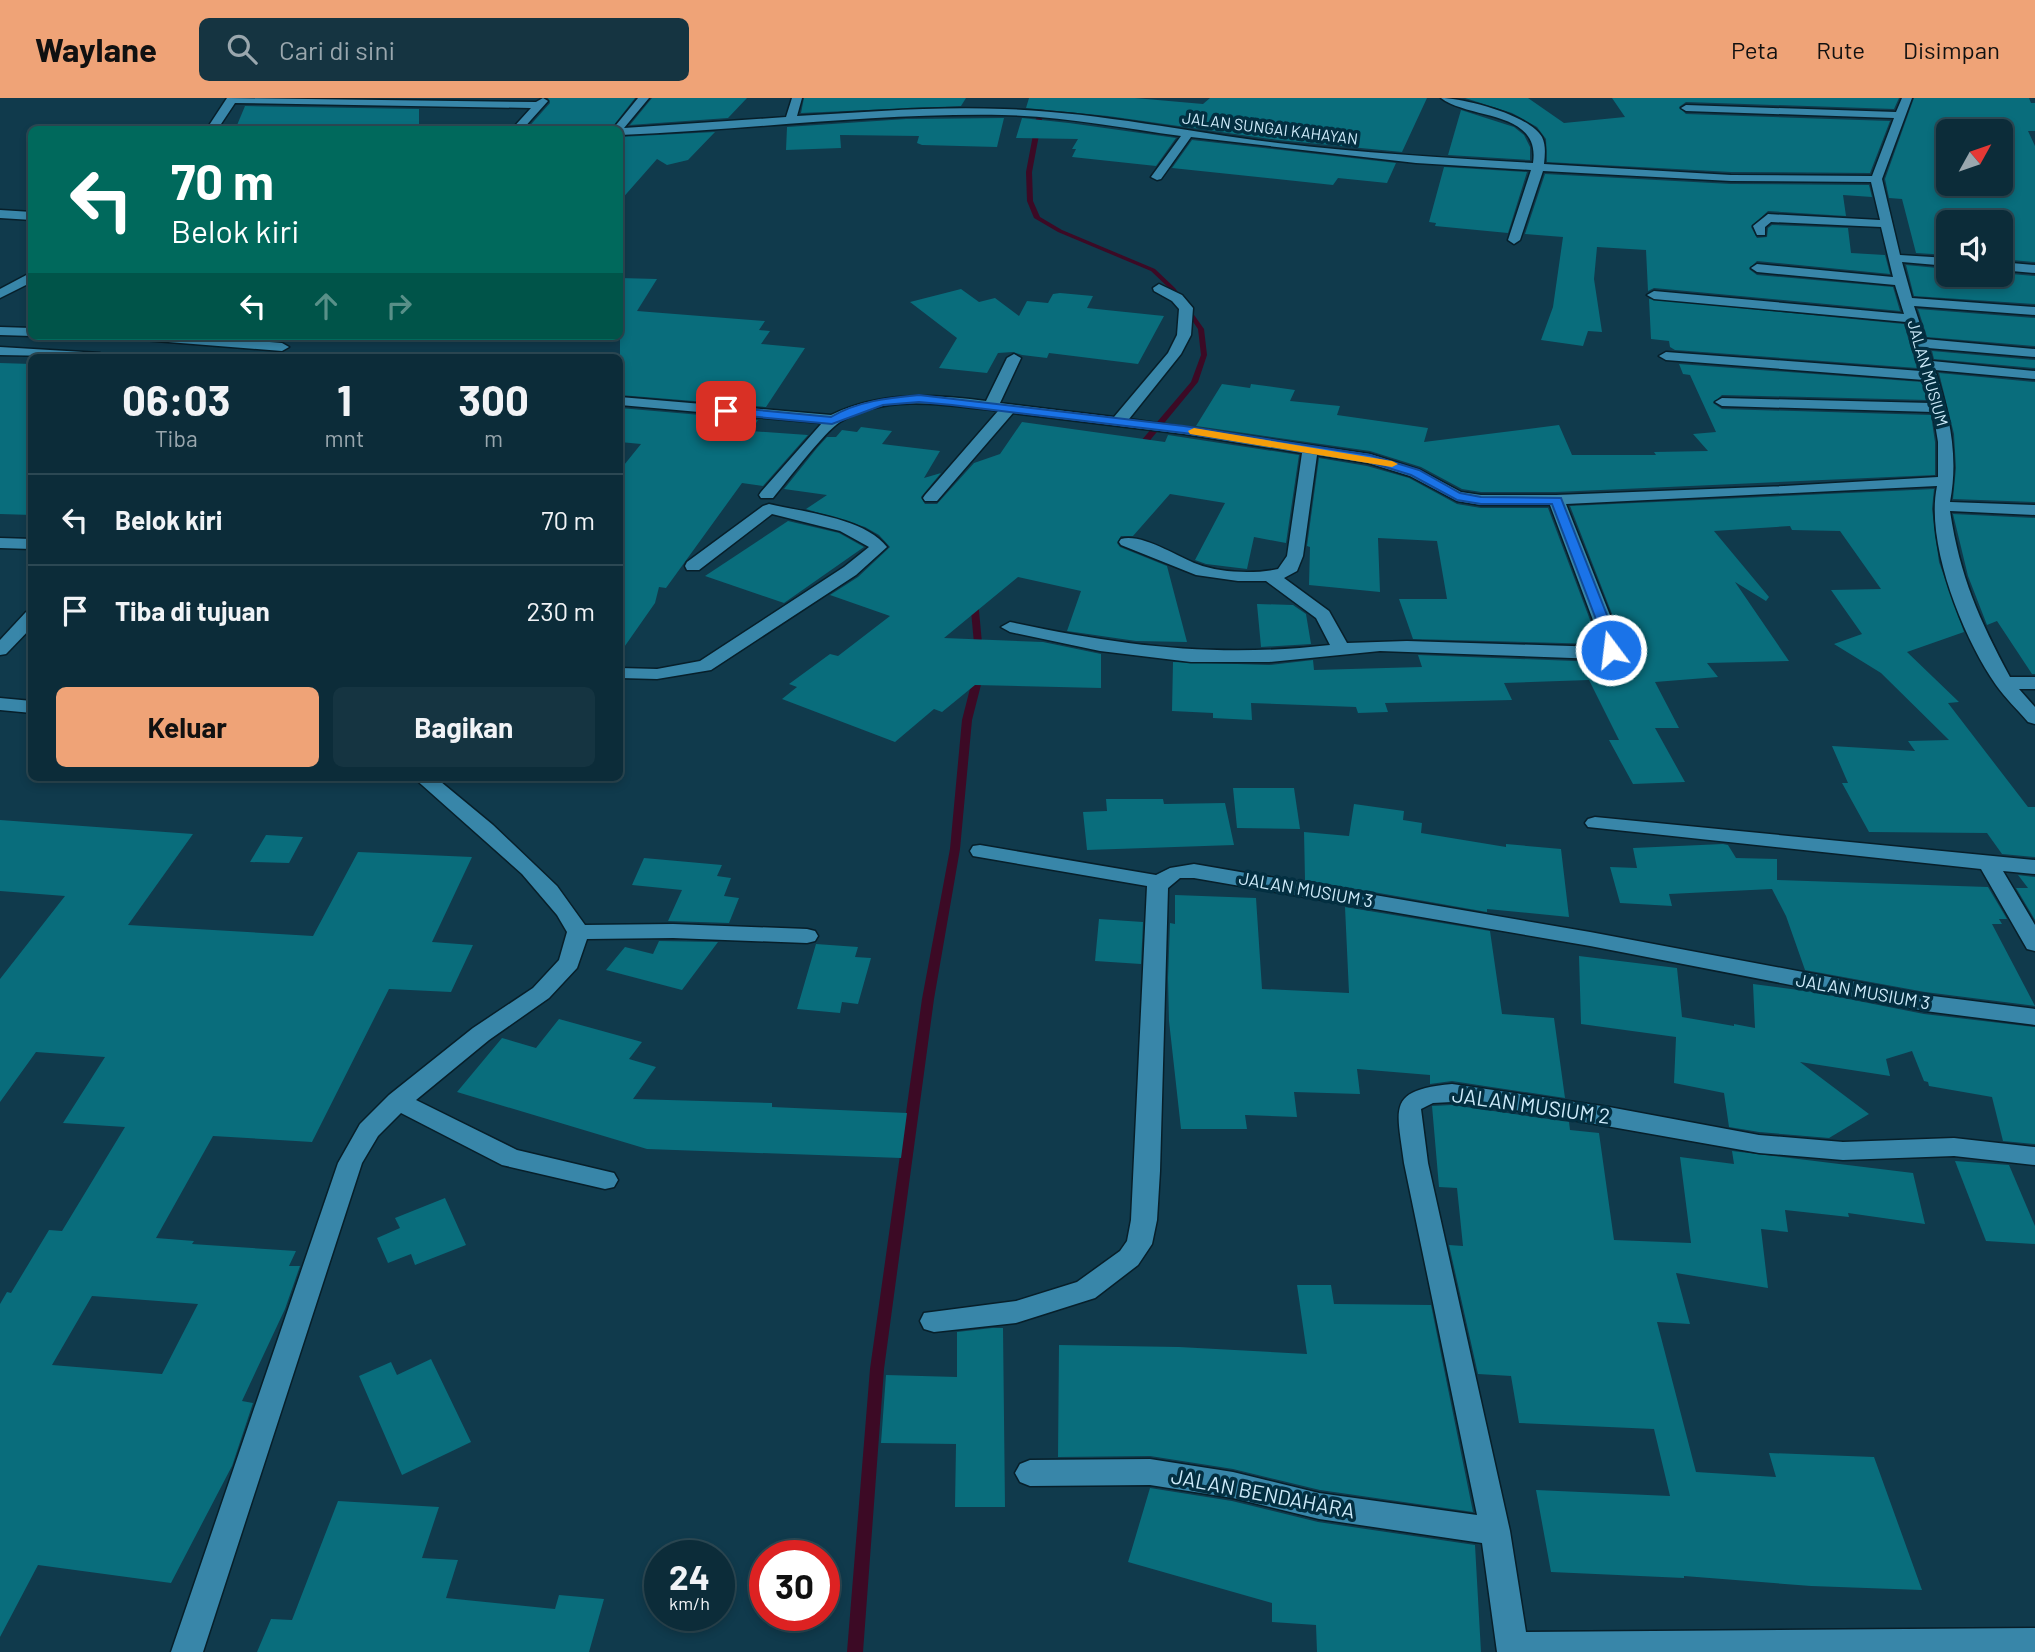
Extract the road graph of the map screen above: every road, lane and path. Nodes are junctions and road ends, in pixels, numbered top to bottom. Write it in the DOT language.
graph roads {
  1 [pos="644,98"];
  2 [pos="797,98"];
  3 [pos="932,98"];
  4 [pos="1014,98"];
  5 [pos="1446,98"];
  6 [pos="1907,98"];
  7 [pos="232,99"];
  8 [pos="542,102"];
  9 [pos="1686,108"];
  10 [pos="1002,112"];
  11 [pos="923,113"];
  12 [pos="1902,115"];
  13 [pos="791,120"];
  14 [pos="214,126"];
  15 [pos="520,126"];
  16 [pos="622,126"];
  17 [pos="623,131"];
  18 [pos="1188,134"];
  19 [pos="1536,165"];
  20 [pos="1157,177"];
  21 [pos="1876,179"];
  22 [pos="0,214"];
  23 [pos="28,216"];
  24 [pos="1885,224"];
  25 [pos="1761,232"];
  26 [pos="1514,240"];
  27 [pos="1893,258"];
  28 [pos="1936,261"];
  29 [pos="1757,268"];
  30 [pos="2013,268"];
  31 [pos="2035,269"];
  32 [pos="28,278"];
  33 [pos="1900,282"];
  34 [pos="1159,288"];
  35 [pos="0,294"];
  36 [pos="1654,295"];
  37 [pos="1907,302"];
  38 [pos="2035,311"];
  39 [pos="1912,319"];
  40 [pos="0,331"];
  41 [pos="28,332"];
  42 [pos="176,340"];
  43 [pos="290,340"];
  44 [pos="1919,343"];
  45 [pos="0,351"];
  46 [pos="277,352"];
  47 [pos="2035,353"];
  48 [pos="50,354"];
  49 [pos="1666,356"];
  50 [pos="1014,358"];
  51 [pos="1927,371"];
  52 [pos="2035,375"];
  53 [pos="623,401"];
  54 [pos="1722,402"];
  55 [pos="991,406"];
  56 [pos="1009,408"];
  57 [pos="1940,408"];
  58 [pos="832,420"];
  59 [pos="1118,422"];
  60 [pos="1310,450"];
  61 [pos="1946,481"];
  62 [pos="767,495"];
  63 [pos="931,498"];
  64 [pos="1556,500"];
  65 [pos="1941,506"];
  66 [pos="2035,510"];
  67 [pos="0,542"];
  68 [pos="1127,542"];
  69 [pos="28,544"];
  70 [pos="693,566"];
  71 [pos="1270,576"];
  72 [pos="28,620"];
  73 [pos="1010,627"];
  74 [pos="1340,648"];
  75 [pos="0,650"];
  76 [pos="623,673"];
  77 [pos="2004,683"];
  78 [pos="2035,683"];
  79 [pos="0,704"];
  80 [pos="28,707"];
  81 [pos="2035,718"];
  82 [pos="428,781"];
  83 [pos="1595,823"];
  84 [pos="980,851"];
  85 [pos="1988,863"];
  86 [pos="2035,867"];
  87 [pos="1160,881"];
  88 [pos="578,932"];
  89 [pos="807,936"];
  90 [pos="2035,944"];
  91 [pos="2035,1017"];
  92 [pos="398,1101"];
  93 [pos="2035,1156"];
  94 [pos="605,1180"];
  95 [pos="934,1321"];
  96 [pos="1030,1474"];
  97 [pos="1495,1531"];
  98 [pos="2035,1643"];
  99 [pos="1512,1650"];
  100 [pos="187,1652"];
  1 -- 16 [label="street"];
  2 -- 13 [label="street"];
  3 -- 11 [label="street"];
  4 -- 10 [label="street"];
  5 -- 19 [label="street"];
  6 -- 12 [label="street"];
  7 -- 8 [label="street"];
  7 -- 14 [label="street"];
  8 -- 15 [label="street"];
  9 -- 12 [label="street"];
  10 -- 11 [label="street, JALAN SUNGAI KAHAYAN"];
  10 -- 18 [label="street, JALAN SUNGAI KAHAYAN"];
  11 -- 13 [label="street, JALAN SUNGAI KAHAYAN"];
  12 -- 21 [label="street"];
  13 -- 17 [label="street, JALAN SUNGAI KAHAYAN"];
  18 -- 19 [label="street, JALAN SUNGAI KAHAYAN"];
  18 -- 20 [label="street"];
  19 -- 21 [label="street, JALAN SUNGAI KAHAYAN"];
  19 -- 26 [label="street"];
  21 -- 24 [label="street, JALAN MUSIUM"];
  22 -- 23 [label="street"];
  24 -- 25 [label="street"];
  24 -- 27 [label="street, JALAN MUSIUM"];
  27 -- 28 [label="street"];
  27 -- 33 [label="street, JALAN MUSIUM"];
  29 -- 33 [label="street"];
  30 -- 31 [label="street"];
  32 -- 35 [label="street"];
  33 -- 37 [label="street, JALAN MUSIUM"];
  34 -- 59 [label="street"];
  36 -- 39 [label="street"];
  37 -- 38 [label="street"];
  37 -- 39 [label="street, JALAN MUSIUM"];
  39 -- 44 [label="street, JALAN MUSIUM"];
  40 -- 41 [label="street"];
  42 -- 46 [label="street"];
  43 -- 46 [label="street"];
  44 -- 47 [label="street"];
  44 -- 51 [label="street, JALAN MUSIUM"];
  45 -- 48 [label="street"];
  49 -- 51 [label="street"];
  50 -- 55 [label="street"];
  51 -- 52 [label="street"];
  51 -- 57 [label="street, JALAN MUSIUM"];
  53 -- 58 [label="street"];
  54 -- 57 [label="street"];
  55 -- 56 [label="street"];
  55 -- 58 [label="street"];
  56 -- 59 [label="street"];
  56 -- 63 [label="street"];
  57 -- 61 [label="street, JALAN MUSIUM"];
  58 -- 62 [label="street"];
  59 -- 60 [label="street"];
  60 -- 64 [label="street"];
  60 -- 71 [label="street"];
  61 -- 64 [label="street"];
  61 -- 65 [label="street, JALAN MUSIUM"];
  64 -- 74 [label="street"];
  65 -- 66 [label="street"];
  65 -- 77 [label="street, JALAN MUSIUM"];
  67 -- 69 [label="street"];
  68 -- 71 [label="street"];
  70 -- 76 [label="street"];
  71 -- 74 [label="street"];
  72 -- 75 [label="street"];
  73 -- 74 [label="street"];
  77 -- 78 [label="street"];
  77 -- 81 [label="street, JALAN MUSIUM"];
  79 -- 80 [label="street"];
  82 -- 88 [label="street"];
  83 -- 85 [label="street"];
  84 -- 87 [label="street"];
  85 -- 86 [label="street"];
  85 -- 90 [label="street"];
  87 -- 91 [label="street, JALAN MUSIUM 3"];
  87 -- 95 [label="street"];
  88 -- 89 [label="street"];
  88 -- 92 [label="street"];
  92 -- 94 [label="street"];
  92 -- 100 [label="street"];
  93 -- 97 [label="street, JALAN MUSIUM 2"];
  96 -- 97 [label="street, JALAN BENDAHARA"];
  97 -- 99 [label="street, JALAN MUSIUM 2"];
  98 -- 99 [label="street"];
}
